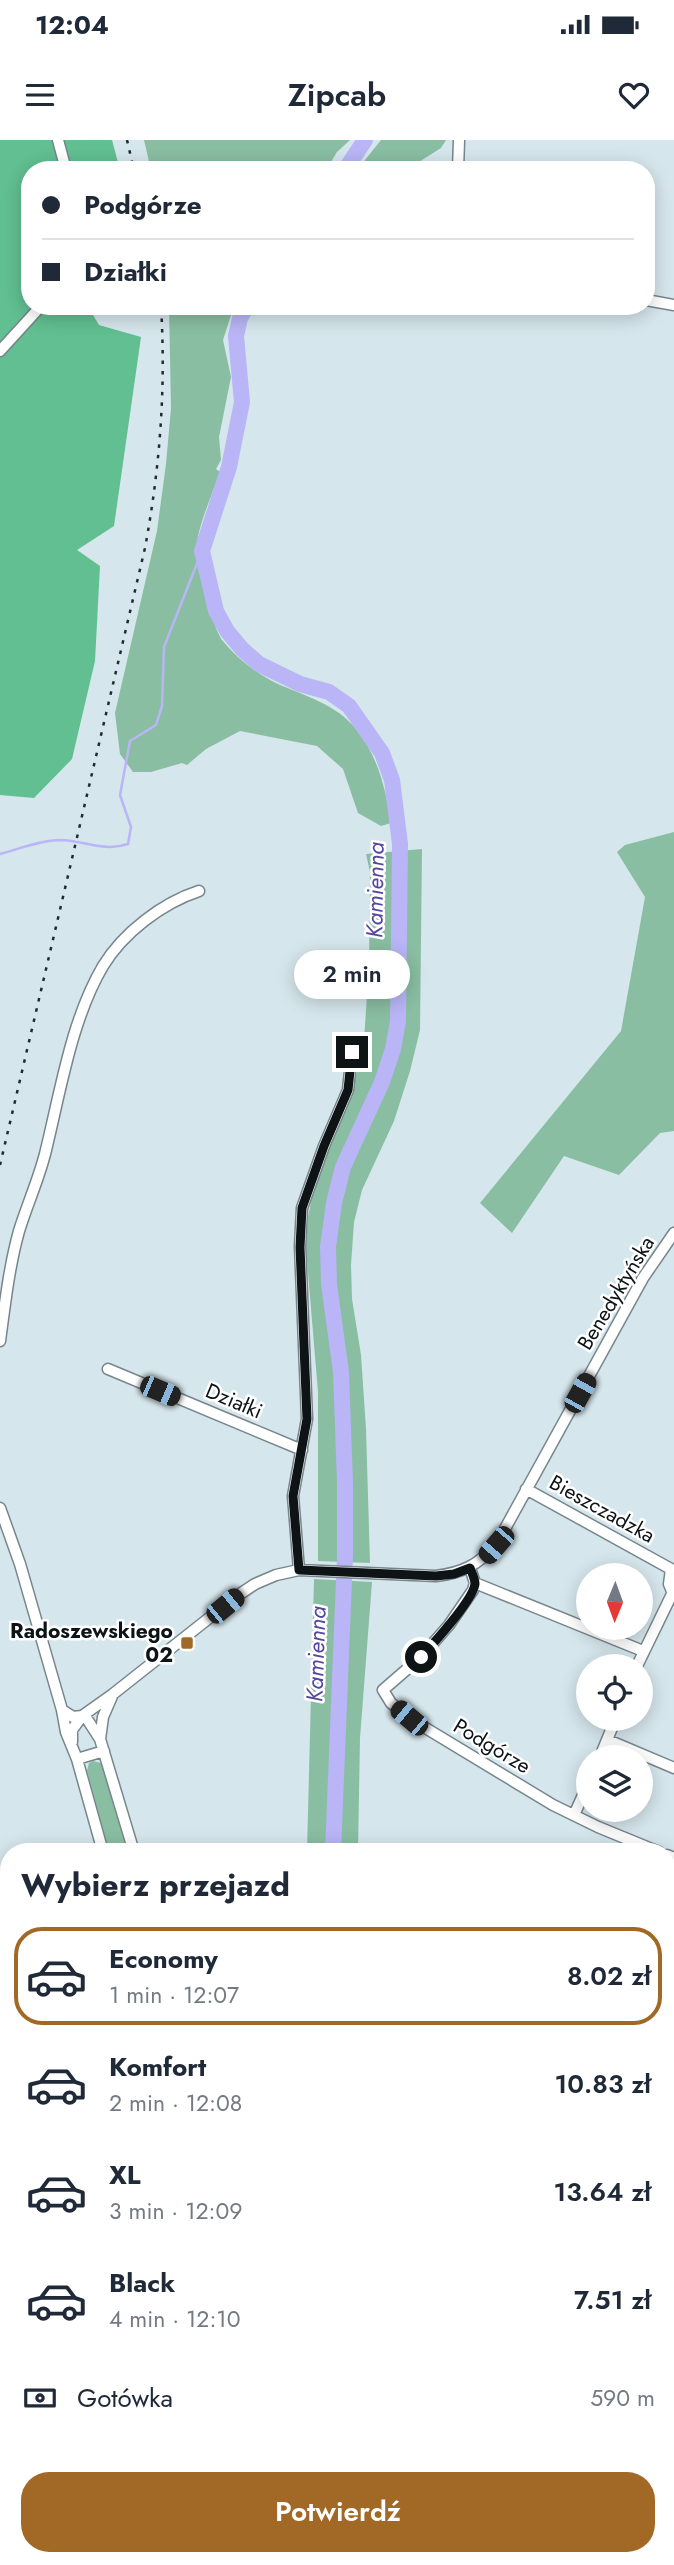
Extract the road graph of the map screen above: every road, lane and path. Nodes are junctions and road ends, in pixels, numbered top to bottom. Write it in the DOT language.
graph roads {
  1 [pos="58,140"];
  2 [pos="459,140"];
  3 [pos="64,161"];
  4 [pos="458,161"];
  5 [pos="655,302"];
  6 [pos="674,305"];
  7 [pos="33,315"];
  8 [pos="0,351"];
  9 [pos="199,891"];
  10 [pos="352,1052"];
  11 [pos="674,1233"];
  12 [pos="0,1341"];
  13 [pos="110,1371"];
  14 [pos="302,1450"];
  15 [pos="526,1489"];
  16 [pos="0,1508"];
  17 [pos="672,1567"];
  18 [pos="470,1568"];
  19 [pos="299,1570"];
  20 [pos="475,1583"];
  21 [pos="673,1595"];
  22 [pos="643,1651"];
  23 [pos="642,1654"];
  24 [pos="113,1694"];
  25 [pos="62,1710"];
  26 [pos="82,1716"];
  27 [pos="611,1731"];
  28 [pos="100,1739"];
  29 [pos="608,1740"];
  30 [pos="72,1742"];
  31 [pos="606,1745"];
  32 [pos="104,1751"];
  33 [pos="77,1759"];
  34 [pos="674,1768"];
  35 [pos="575,1815"];
  36 [pos="100,1843"];
  37 [pos="131,1843"];
  38 [pos="639,1843"];
  1 -- 3 [label="street"];
  2 -- 4 [label="street"];
  5 -- 6 [label="street"];
  7 -- 8 [label="street"];
  9 -- 12 [label="street"];
  10 -- 14 [label="street"];
  11 -- 15 [label="street, Benedyktyńska"];
  13 -- 14 [label="street, Działki"];
  14 -- 19 [label="street"];
  15 -- 17 [label="street, Bieszczadzka"];
  15 -- 18 [label="street, Benedyktyńska"];
  16 -- 25 [label="street"];
  17 -- 21 [label="street, Bieszczadzka"];
  18 -- 19 [label="street, Benedyktyńska"];
  18 -- 20 [label="street"];
  19 -- 24 [label="street, Benedyktyńska"];
  20 -- 22 [label="street"];
  20 -- 35 [label="street, Podgórze"];
  21 -- 22 [label="street"];
  22 -- 23 [label="street"];
  24 -- 26 [label="street, Benedyktyńska"];
  24 -- 28 [label="street"];
  25 -- 26 [label="street"];
  25 -- 30 [label="street"];
  26 -- 28 [label="street"];
  26 -- 30 [label="street"];
  27 -- 29 [label="street"];
  28 -- 32 [label="street"];
  29 -- 31 [label="street"];
  29 -- 34 [label="street"];
  30 -- 33 [label="street"];
  32 -- 33 [label="street"];
  32 -- 37 [label="street"];
  33 -- 36 [label="street"];
  35 -- 38 [label="street, Podgórze"];
}
